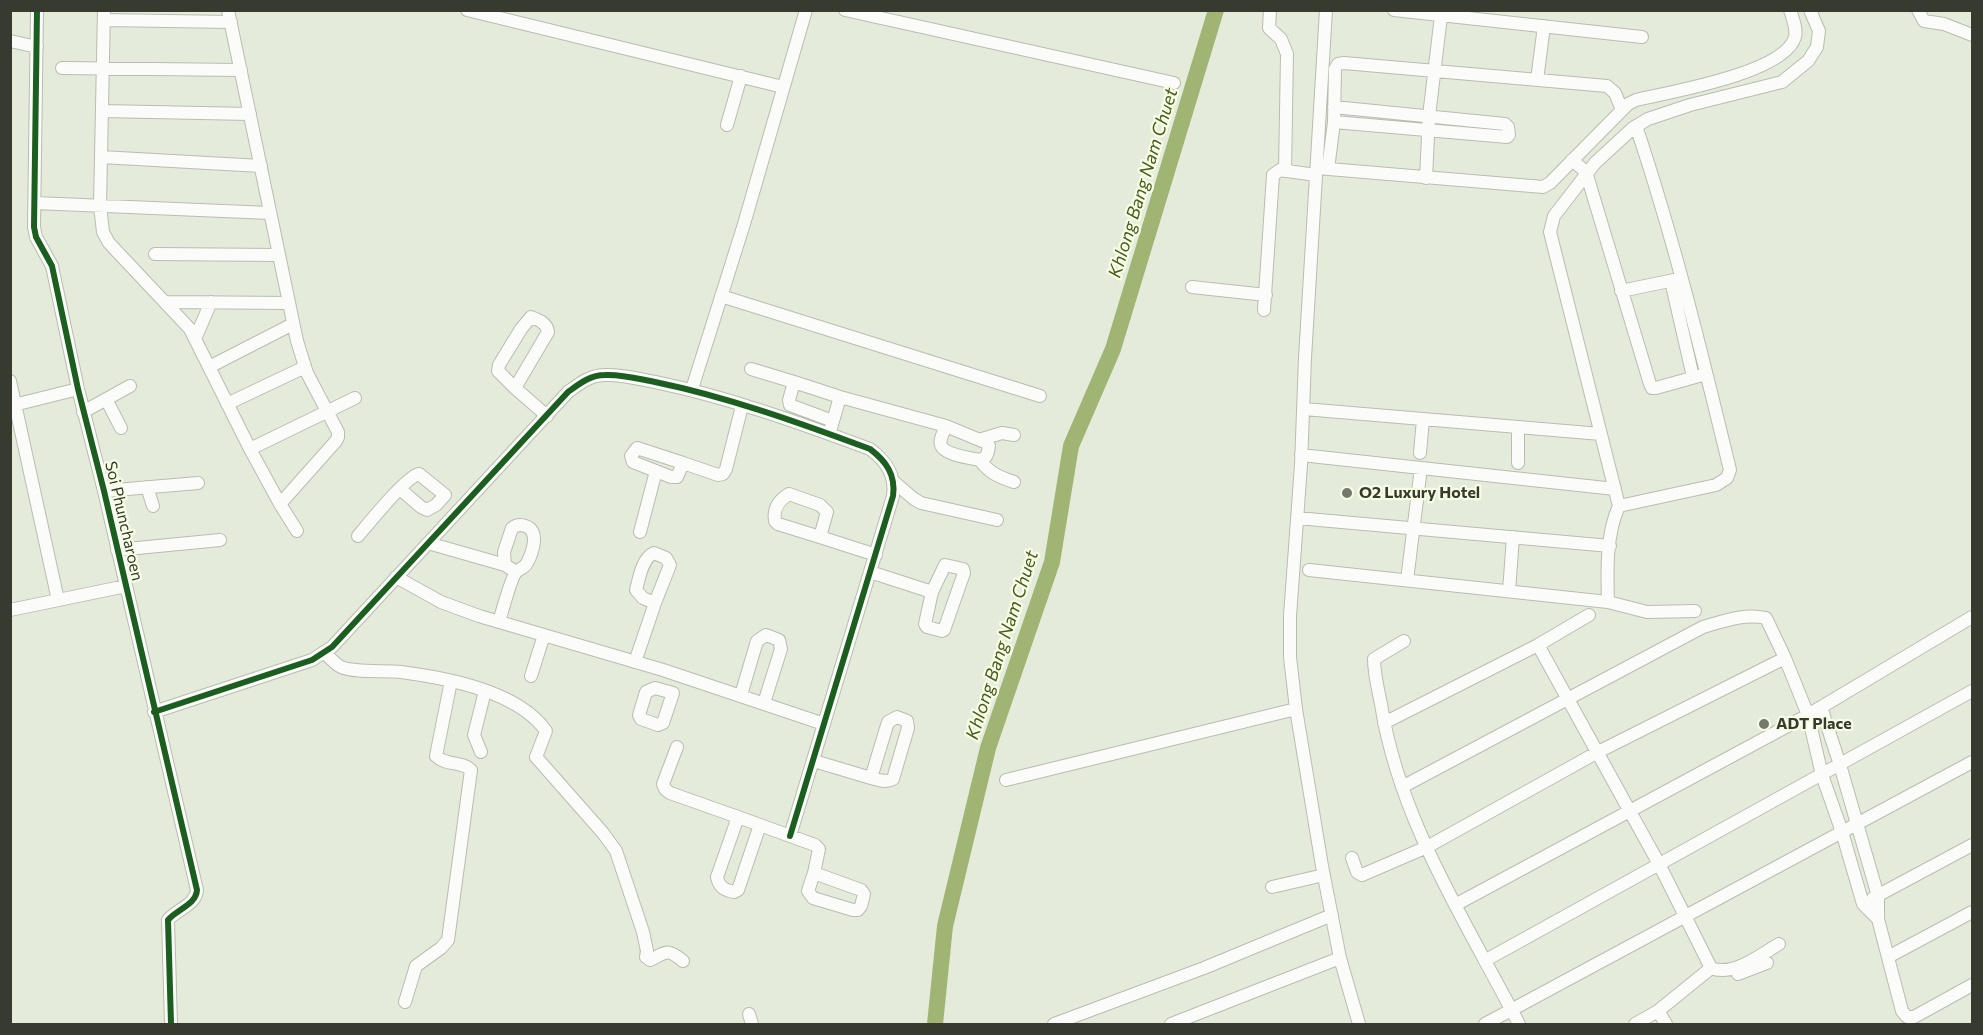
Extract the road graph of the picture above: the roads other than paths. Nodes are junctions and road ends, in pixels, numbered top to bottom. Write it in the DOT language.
graph roads {
  1 [pos="37,10"];
  2 [pos="467,10"];
  3 [pos="806,10"];
  4 [pos="845,10"];
  5 [pos="1270,10"];
  6 [pos="1326,10"];
  7 [pos="1394,10"];
  8 [pos="1790,10"];
  9 [pos="1810,10"];
  10 [pos="1918,10"];
  11 [pos="104,15"];
  12 [pos="230,16"];
  13 [pos="1441,16"];
  14 [pos="1544,26"];
  15 [pos="1972,35"];
  16 [pos="1642,37"];
  17 [pos="10,41"];
  18 [pos="37,47"];
  19 [pos="62,68"];
  20 [pos="103,68"];
  21 [pos="241,70"];
  22 [pos="1435,71"];
  23 [pos="1747,72"];
  24 [pos="741,76"];
  25 [pos="1537,80"];
  26 [pos="1174,83"];
  27 [pos="783,87"];
  28 [pos="1755,90"];
  29 [pos="1334,107"];
  30 [pos="1622,110"];
  31 [pos="102,111"];
  32 [pos="250,114"];
  33 [pos="1334,122"];
  34 [pos="1428,123"];
  35 [pos="727,125"];
  36 [pos="1636,126"];
  37 [pos="101,157"];
  38 [pos="1572,160"];
  39 [pos="261,166"];
  40 [pos="1321,170"];
  41 [pos="1285,171"];
  42 [pos="1586,172"];
  43 [pos="1426,178"];
  44 [pos="35,203"];
  45 [pos="100,206"];
  46 [pos="270,213"];
  47 [pos="155,254"];
  48 [pos="279,255"];
  49 [pos="1677,279"];
  50 [pos="1192,287"];
  51 [pos="1621,291"];
  52 [pos="1266,295"];
  53 [pos="721,296"];
  54 [pos="165,302"];
  55 [pos="211,303"];
  56 [pos="289,303"];
  57 [pos="1264,310"];
  58 [pos="293,324"];
  59 [pos="195,339"];
  60 [pos="209,367"];
  61 [pos="305,367"];
  62 [pos="751,369"];
  63 [pos="1706,374"];
  64 [pos="1693,377"];
  65 [pos="10,381"];
  66 [pos="794,382"];
  67 [pos="130,386"];
  68 [pos="515,388"];
  69 [pos="78,389"];
  70 [pos="692,390"];
  71 [pos="1040,396"];
  72 [pos="840,397"];
  73 [pos="355,398"];
  74 [pos="106,399"];
  75 [pos="227,404"];
  76 [pos="13,405"];
  77 [pos="742,406"];
  78 [pos="1304,409"];
  79 [pos="326,411"];
  80 [pos="83,412"];
  81 [pos="547,416"];
  82 [pos="1423,419"];
  83 [pos="833,421"];
  84 [pos="946,426"];
  85 [pos="1518,427"];
  86 [pos="121,428"];
  87 [pos="829,434"];
  88 [pos="1601,434"];
  89 [pos="1014,435"];
  90 [pos="981,439"];
  91 [pos="250,449"];
  92 [pos="1420,453"];
  93 [pos="1301,455"];
  94 [pos="980,460"];
  95 [pos="683,463"];
  96 [pos="1518,463"];
  97 [pos="1420,468"];
  98 [pos="656,471"];
  99 [pos="893,481"];
  100 [pos="1014,482"];
  101 [pos="198,483"];
  102 [pos="147,487"];
  103 [pos="400,489"];
  104 [pos="1614,489"];
  105 [pos="104,491"];
  106 [pos="445,495"];
  107 [pos="280,504"];
  108 [pos="153,506"];
  109 [pos="1619,506"];
  110 [pos="460,508"];
  111 [pos="1297,518"];
  112 [pos="997,520"];
  113 [pos="1413,529"];
  114 [pos="297,531"];
  115 [pos="640,532"];
  116 [pos="358,536"];
  117 [pos="820,537"];
  118 [pos="1513,537"];
  119 [pos="220,540"];
  120 [pos="428,543"];
  121 [pos="1610,546"];
  122 [pos="117,550"];
  123 [pos="876,555"];
  124 [pos="1309,570"];
  125 [pos="870,572"];
  126 [pos="396,578"];
  127 [pos="1407,580"];
  128 [pos="126,586"];
  129 [pos="1509,591"];
  130 [pos="932,592"];
  131 [pos="58,600"];
  132 [pos="1608,602"];
  133 [pos="656,603"];
  134 [pos="10,610"];
  135 [pos="1695,611"];
  136 [pos="1589,615"];
  137 [pos="1972,617"];
  138 [pos="499,622"];
  139 [pos="544,635"];
  140 [pos="1404,641"];
  141 [pos="1538,645"];
  142 [pos="324,652"];
  143 [pos="1785,658"];
  144 [pos="635,662"];
  145 [pos="531,676"];
  146 [pos="681,676"];
  147 [pos="451,681"];
  148 [pos="1972,691"];
  149 [pos="485,692"];
  150 [pos="673,693"];
  151 [pos="741,695"];
  152 [pos="1568,698"];
  153 [pos="764,703"];
  154 [pos="1821,707"];
  155 [pos="1296,709"];
  156 [pos="154,712"];
  157 [pos="1808,715"];
  158 [pos="1384,723"];
  159 [pos="824,724"];
  160 [pos="677,747"];
  161 [pos="481,752"];
  162 [pos="1598,752"];
  163 [pos="814,761"];
  164 [pos="1972,762"];
  165 [pos="1840,765"];
  166 [pos="1822,775"];
  167 [pos="871,778"];
  168 [pos="1005,780"];
  169 [pos="1402,786"];
  170 [pos="1630,810"];
  171 [pos="738,817"];
  172 [pos="1858,824"];
  173 [pos="760,825"];
  174 [pos="1842,832"];
  175 [pos="790,836"];
  176 [pos="1972,845"];
  177 [pos="1427,847"];
  178 [pos="1352,858"];
  179 [pos="1659,864"];
  180 [pos="814,873"];
  181 [pos="1324,875"];
  182 [pos="1272,887"];
  183 [pos="1878,896"];
  184 [pos="1863,904"];
  185 [pos="1455,905"];
  186 [pos="1972,912"];
  187 [pos="1332,915"];
  188 [pos="1686,916"];
  189 [pos="1878,919"];
  190 [pos="1779,944"];
  191 [pos="1888,957"];
  192 [pos="1340,958"];
  193 [pos="1486,960"];
  194 [pos="683,961"];
  195 [pos="1767,963"];
  196 [pos="1714,970"];
  197 [pos="1972,985"];
  198 [pos="405,1002"];
  199 [pos="1512,1010"];
  200 [pos="1658,1011"];
  201 [pos="171,1024"];
  202 [pos="1054,1024"];
  203 [pos="1171,1024"];
  204 [pos="1356,1024"];
  205 [pos="1485,1024"];
  206 [pos="1519,1024"];
  207 [pos="1635,1024"];
  208 [pos="1666,1024"];
  1 -- 18 [label="street, Soi Phuncharoen"];
  2 -- 24 [label="street"];
  3 -- 27 [label="street"];
  4 -- 26 [label="street"];
  5 -- 41 [label="street"];
  6 -- 40 [label="street"];
  7 -- 13 [label="street"];
  8 -- 23 [label="street"];
  9 -- 28 [label="street"];
  10 -- 15 [label="street"];
  11 -- 12 [label="street"];
  11 -- 20 [label="street"];
  12 -- 21 [label="street"];
  13 -- 14 [label="street"];
  13 -- 22 [label="street"];
  14 -- 16 [label="street"];
  14 -- 25 [label="street"];
  17 -- 18 [label="street"];
  18 -- 44 [label="street, Soi Phuncharoen"];
  19 -- 20 [label="street"];
  20 -- 21 [label="street"];
  20 -- 31 [label="street"];
  21 -- 32 [label="street"];
  22 -- 25 [label="street"];
  22 -- 29 [label="street"];
  22 -- 34 [label="street"];
  23 -- 28 [label="street"];
  23 -- 30 [label="street"];
  24 -- 27 [label="street"];
  24 -- 35 [label="street"];
  25 -- 30 [label="street"];
  27 -- 53 [label="street"];
  28 -- 36 [label="street"];
  29 -- 33 [label="street"];
  29 -- 34 [label="street"];
  30 -- 38 [label="street"];
  31 -- 32 [label="street"];
  31 -- 37 [label="street"];
  32 -- 39 [label="street"];
  33 -- 34 [label="street"];
  33 -- 40 [label="street"];
  34 -- 34 [label="street"];
  34 -- 43 [label="street"];
  36 -- 42 [label="street"];
  36 -- 49 [label="street"];
  37 -- 39 [label="street"];
  37 -- 45 [label="street"];
  38 -- 42 [label="street"];
  38 -- 43 [label="street"];
  39 -- 46 [label="street"];
  40 -- 41 [label="street"];
  40 -- 43 [label="street"];
  40 -- 78 [label="street"];
  41 -- 52 [label="street"];
  42 -- 51 [label="street"];
  42 -- 88 [label="street"];
  44 -- 45 [label="street"];
  44 -- 69 [label="street, Soi Phuncharoen"];
  45 -- 46 [label="street"];
  45 -- 54 [label="street"];
  46 -- 48 [label="street"];
  47 -- 48 [label="street"];
  48 -- 56 [label="street"];
  49 -- 51 [label="street"];
  49 -- 63 [label="street"];
  49 -- 64 [label="street"];
  50 -- 52 [label="street"];
  51 -- 64 [label="street"];
  52 -- 57 [label="street"];
  53 -- 70 [label="street"];
  53 -- 71 [label="street"];
  54 -- 55 [label="street"];
  54 -- 59 [label="street"];
  55 -- 56 [label="street"];
  55 -- 59 [label="street"];
  56 -- 58 [label="street"];
  58 -- 60 [label="street"];
  58 -- 61 [label="street"];
  59 -- 60 [label="street"];
  60 -- 75 [label="street"];
  61 -- 75 [label="street"];
  61 -- 79 [label="street"];
  62 -- 66 [label="street"];
  63 -- 64 [label="street"];
  63 -- 109 [label="street"];
  65 -- 76 [label="street"];
  66 -- 72 [label="street"];
  66 -- 83 [label="street"];
  67 -- 74 [label="street"];
  68 -- 68 [label="street"];
  68 -- 81 [label="street"];
  69 -- 76 [label="street"];
  69 -- 80 [label="street, Soi Phuncharoen"];
  70 -- 77 [label="street"];
  70 -- 81 [label="street"];
  72 -- 83 [label="street"];
  72 -- 84 [label="street"];
  73 -- 79 [label="street"];
  74 -- 80 [label="street"];
  74 -- 86 [label="street"];
  75 -- 91 [label="street"];
  76 -- 131 [label="street"];
  77 -- 87 [label="street"];
  77 -- 95 [label="street"];
  78 -- 82 [label="street"];
  78 -- 93 [label="street"];
  79 -- 91 [label="street"];
  79 -- 107 [label="street"];
  80 -- 105 [label="street, Soi Phuncharoen"];
  81 -- 110 [label="street"];
  82 -- 85 [label="street"];
  82 -- 92 [label="street"];
  83 -- 87 [label="street"];
  84 -- 90 [label="street"];
  84 -- 94 [label="street"];
  85 -- 88 [label="street"];
  85 -- 96 [label="street"];
  87 -- 99 [label="street"];
  88 -- 104 [label="street"];
  89 -- 90 [label="street"];
  90 -- 94 [label="street"];
  91 -- 107 [label="street"];
  93 -- 97 [label="street"];
  93 -- 111 [label="street"];
  94 -- 100 [label="street"];
  95 -- 98 [label="street"];
  95 -- 98 [label="street"];
  97 -- 104 [label="street"];
  97 -- 113 [label="street"];
  98 -- 115 [label="street"];
  99 -- 112 [label="street"];
  99 -- 123 [label="street"];
  101 -- 102 [label="street"];
  102 -- 105 [label="street"];
  102 -- 108 [label="street"];
  103 -- 106 [label="street"];
  103 -- 106 [label="street"];
  103 -- 116 [label="street"];
  104 -- 109 [label="street"];
  105 -- 122 [label="street, Soi Phuncharoen"];
  106 -- 110 [label="street"];
  107 -- 114 [label="street"];
  109 -- 121 [label="street"];
  110 -- 120 [label="street"];
  111 -- 113 [label="street"];
  111 -- 155 [label="street"];
  113 -- 118 [label="street"];
  113 -- 127 [label="street"];
  117 -- 117 [label="street"];
  117 -- 123 [label="street"];
  118 -- 121 [label="street"];
  118 -- 129 [label="street"];
  119 -- 122 [label="street"];
  120 -- 126 [label="street"];
  120 -- 138 [label="street"];
  121 -- 132 [label="street"];
  122 -- 128 [label="street, Soi Phuncharoen"];
  123 -- 125 [label="street"];
  124 -- 127 [label="street"];
  125 -- 130 [label="street"];
  125 -- 159 [label="street"];
  126 -- 138 [label="street"];
  126 -- 142 [label="street"];
  127 -- 129 [label="street"];
  128 -- 131 [label="street"];
  128 -- 156 [label="street, Soi Phuncharoen"];
  129 -- 132 [label="street"];
  130 -- 130 [label="street"];
  131 -- 134 [label="street"];
  132 -- 135 [label="street"];
  133 -- 144 [label="street"];
  136 -- 141 [label="street"];
  137 -- 154 [label="street"];
  138 -- 139 [label="street"];
  139 -- 144 [label="street"];
  139 -- 145 [label="street"];
  140 -- 158 [label="street"];
  141 -- 152 [label="street"];
  141 -- 158 [label="street"];
  142 -- 147 [label="street"];
  142 -- 156 [label="street"];
  143 -- 152 [label="street"];
  143 -- 157 [label="street"];
  143 -- 162 [label="street"];
  144 -- 146 [label="street"];
  146 -- 150 [label="street"];
  146 -- 151 [label="street"];
  147 -- 149 [label="street"];
  147 -- 198 [label="street"];
  148 -- 165 [label="street"];
  149 -- 161 [label="street"];
  149 -- 194 [label="street"];
  151 -- 153 [label="street"];
  151 -- 153 [label="street"];
  152 -- 162 [label="street"];
  152 -- 169 [label="street"];
  153 -- 159 [label="street"];
  154 -- 157 [label="street"];
  154 -- 165 [label="street"];
  155 -- 168 [label="street"];
  155 -- 181 [label="street"];
  156 -- 201 [label="street, Soi Phuncharoen"];
  157 -- 166 [label="street"];
  157 -- 170 [label="street"];
  158 -- 169 [label="street"];
  159 -- 163 [label="street"];
  160 -- 171 [label="street"];
  162 -- 170 [label="street"];
  162 -- 177 [label="street"];
  163 -- 167 [label="street"];
  163 -- 175 [label="street"];
  164 -- 172 [label="street"];
  165 -- 166 [label="street"];
  165 -- 172 [label="street"];
  166 -- 174 [label="street"];
  166 -- 179 [label="street"];
  167 -- 167 [label="street"];
  169 -- 177 [label="street"];
  170 -- 179 [label="street"];
  170 -- 185 [label="street"];
  171 -- 173 [label="street"];
  171 -- 173 [label="street"];
  172 -- 174 [label="street"];
  172 -- 183 [label="street"];
  173 -- 175 [label="street"];
  174 -- 184 [label="street"];
  174 -- 188 [label="street"];
  175 -- 180 [label="street"];
  176 -- 183 [label="street"];
  177 -- 178 [label="street"];
  177 -- 185 [label="street"];
  179 -- 188 [label="street"];
  179 -- 193 [label="street"];
  181 -- 182 [label="street"];
  181 -- 187 [label="street"];
  183 -- 184 [label="street"];
  183 -- 189 [label="street"];
  184 -- 189 [label="street"];
  185 -- 193 [label="street"];
  186 -- 191 [label="street"];
  187 -- 192 [label="street"];
  187 -- 202 [label="street"];
  188 -- 196 [label="street"];
  188 -- 199 [label="street"];
  189 -- 191 [label="street"];
  190 -- 196 [label="street"];
  191 -- 197 [label="street"];
  192 -- 203 [label="street"];
  192 -- 204 [label="street"];
  193 -- 199 [label="street"];
  195 -- 196 [label="street"];
  196 -- 200 [label="street"];
  199 -- 205 [label="street"];
  199 -- 206 [label="street"];
  200 -- 207 [label="street"];
  200 -- 208 [label="street"];
}
